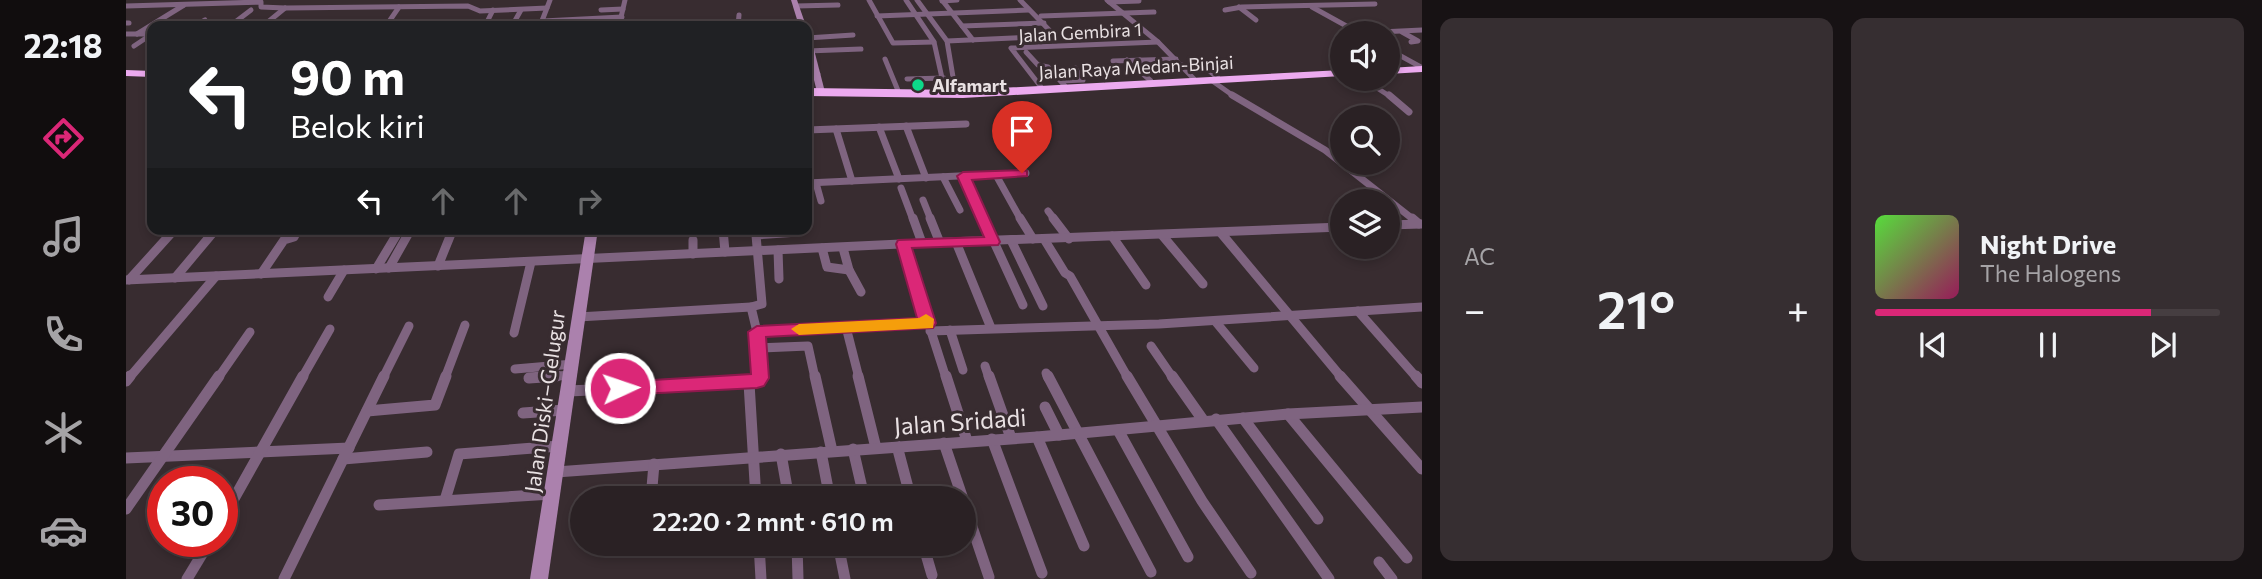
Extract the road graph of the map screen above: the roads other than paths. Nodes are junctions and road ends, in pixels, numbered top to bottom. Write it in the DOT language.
graph roads {
  1 [pos="320,0"];
  2 [pos="440,0"];
  3 [pos="461,0"];
  4 [pos="550,0"];
  5 [pos="625,0"];
  6 [pos="830,0"];
  7 [pos="869,0"];
  8 [pos="906,0"];
  9 [pos="917,0"];
  10 [pos="942,0"];
  11 [pos="957,0"];
  12 [pos="1020,0"];
  13 [pos="1026,0"];
  14 [pos="1298,0"];
  15 [pos="1341,0"];
  16 [pos="1108,1"];
  17 [pos="1122,1"];
  18 [pos="1139,1"];
  19 [pos="126,2"];
  20 [pos="214,2"];
  21 [pos="795,2"];
  22 [pos="185,3"];
  23 [pos="399,4"];
  24 [pos="1375,4"];
  25 [pos="838,5"];
  26 [pos="1309,5"];
  27 [pos="1350,5"];
  28 [pos="435,6"];
  29 [pos="456,6"];
  30 [pos="1145,6"];
  31 [pos="285,8"];
  32 [pos="311,8"];
  33 [pos="1116,8"];
  34 [pos="1239,8"];
  35 [pos="521,9"];
  36 [pos="547,9"];
  37 [pos="623,9"];
  38 [pos="251,10"];
  39 [pos="493,10"];
  40 [pos="601,10"];
  41 [pos="1029,10"];
  42 [pos="1225,10"];
  43 [pos="1154,12"];
  44 [pos="951,13"];
  45 [pos="1122,13"];
  46 [pos="915,14"];
  47 [pos="927,14"];
  48 [pos="739,15"];
  49 [pos="877,16"];
  50 [pos="1041,16"];
  51 [pos="622,17"];
  52 [pos="1256,20"];
  53 [pos="157,21"];
  54 [pos="237,21"];
  55 [pos="269,21"];
  56 [pos="389,21"];
  57 [pos="488,21"];
  58 [pos="515,21"];
  59 [pos="542,21"];
  60 [pos="568,21"];
  61 [pos="621,21"];
  62 [pos="738,21"];
  63 [pos="801,21"];
  64 [pos="1338,21"];
  65 [pos="1044,23"];
  66 [pos="962,26"];
  67 [pos="147,28"];
  68 [pos="1422,30"];
  69 [pos="1401,31"];
  70 [pos="126,34"];
  71 [pos="137,34"];
  72 [pos="147,34"];
  73 [pos="853,36"];
  74 [pos="1107,36"];
  75 [pos="147,37"];
  76 [pos="973,40"];
  77 [pos="947,41"];
  78 [pos="934,42"];
  79 [pos="1158,42"];
  80 [pos="1411,42"];
  81 [pos="1114,44"];
  82 [pos="1072,45"];
  83 [pos="134,46"];
  84 [pos="812,46"];
  85 [pos="812,47"];
  86 [pos="812,48"];
  87 [pos="861,49"];
  88 [pos="1026,52"];
  89 [pos="1400,55"];
  90 [pos="847,56"];
  91 [pos="885,59"];
  92 [pos="1176,59"];
  93 [pos="1128,60"];
  94 [pos="1140,60"];
  95 [pos="1113,61"];
  96 [pos="1182,65"];
  97 [pos="1422,67"];
  98 [pos="1075,68"];
  99 [pos="1206,68"];
  100 [pos="1400,69"];
  101 [pos="813,70"];
  102 [pos="126,72"];
  103 [pos="147,73"];
  104 [pos="1330,73"];
  105 [pos="953,77"];
  106 [pos="942,78"];
  107 [pos="907,79"];
  108 [pos="1194,79"];
  109 [pos="1215,79"];
  110 [pos="1151,81"];
  111 [pos="1063,83"];
  112 [pos="1041,87"];
  113 [pos="812,91"];
  114 [pos="821,91"];
  115 [pos="1383,91"];
  116 [pos="956,92"];
  117 [pos="899,93"];
  118 [pos="1409,112"];
  119 [pos="965,124"];
  120 [pos="879,127"];
  121 [pos="906,127"];
  122 [pos="836,129"];
  123 [pos="812,130"];
  124 [pos="1026,173"];
  125 [pos="996,175"];
  126 [pos="963,176"];
  127 [pos="943,177"];
  128 [pos="926,178"];
  129 [pos="900,179"];
  130 [pos="852,181"];
  131 [pos="812,183"];
  132 [pos="816,183"];
  133 [pos="901,188"];
  134 [pos="922,200"];
  135 [pos="821,201"];
  136 [pos="960,209"];
  137 [pos="1048,212"];
  138 [pos="1421,224"];
  139 [pos="1400,225"];
  140 [pos="1330,228"];
  141 [pos="1221,233"];
  142 [pos="169,235"];
  143 [pos="211,235"];
  144 [pos="295,235"];
  145 [pos="396,235"];
  146 [pos="408,235"];
  147 [pos="451,235"];
  148 [pos="591,235"];
  149 [pos="723,235"];
  150 [pos="756,235"];
  151 [pos="1162,235"];
  152 [pos="1112,236"];
  153 [pos="1033,239"];
  154 [pos="1044,239"];
  155 [pos="1069,239"];
  156 [pos="693,240"];
  157 [pos="1011,240"];
  158 [pos="956,242"];
  159 [pos="993,242"];
  160 [pos="922,243"];
  161 [pos="940,243"];
  162 [pos="903,244"];
  163 [pos="822,248"];
  164 [pos="843,248"];
  165 [pos="778,250"];
  166 [pos="758,252"];
  167 [pos="724,253"];
  168 [pos="693,254"];
  169 [pos="587,260"];
  170 [pos="531,262"];
  171 [pos="438,266"];
  172 [pos="389,268"];
  173 [pos="376,269"];
  174 [pos="849,270"];
  175 [pos="345,271"];
  176 [pos="261,274"];
  177 [pos="216,276"];
  178 [pos="175,278"];
  179 [pos="779,279"];
  180 [pos="127,281"];
  181 [pos="1203,284"];
  182 [pos="1146,285"];
  183 [pos="861,292"];
  184 [pos="328,297"];
  185 [pos="1023,305"];
  186 [pos="1043,306"];
  187 [pos="751,307"];
  188 [pos="1422,307"];
  189 [pos="1358,312"];
  190 [pos="1292,315"];
  191 [pos="578,317"];
  192 [pos="1215,321"];
  193 [pos="408,326"];
  194 [pos="465,326"];
  195 [pos="1098,326"];
  196 [pos="846,327"];
  197 [pos="929,327"];
  198 [pos="990,328"];
  199 [pos="330,329"];
  200 [pos="950,330"];
  201 [pos="250,332"];
  202 [pos="757,332"];
  203 [pos="514,333"];
  204 [pos="1151,346"];
  205 [pos="759,348"];
  206 [pos="985,366"];
  207 [pos="1254,368"];
  208 [pos="515,369"];
  209 [pos="572,369"];
  210 [pos="963,370"];
  211 [pos="1046,373"];
  212 [pos="529,378"];
  213 [pos="126,381"];
  214 [pos="749,383"];
  215 [pos="1422,383"];
  216 [pos="568,391"];
  217 [pos="1045,407"];
  218 [pos="1422,407"];
  219 [pos="565,410"];
  220 [pos="367,411"];
  221 [pos="1368,411"];
  222 [pos="523,413"];
  223 [pos="1288,414"];
  224 [pos="1243,418"];
  225 [pos="1216,419"];
  226 [pos="1203,420"];
  227 [pos="1154,425"];
  228 [pos="1118,430"];
  229 [pos="1078,434"];
  230 [pos="1059,435"];
  231 [pos="1037,437"];
  232 [pos="1011,438"];
  233 [pos="992,439"];
  234 [pos="967,441"];
  235 [pos="944,443"];
  236 [pos="559,446"];
  237 [pos="897,446"];
  238 [pos="876,448"];
  239 [pos="853,449"];
  240 [pos="826,451"];
  241 [pos="262,452"];
  242 [pos="427,452"];
  243 [pos="346,454"];
  244 [pos="781,454"];
  245 [pos="163,456"];
  246 [pos="754,457"];
  247 [pos="126,458"];
  248 [pos="654,464"];
  249 [pos="1422,469"];
  250 [pos="556,472"];
  251 [pos="652,486"];
  252 [pos="755,486"];
  253 [pos="787,486"];
  254 [pos="829,486"];
  255 [pos="862,486"];
  256 [pos="908,486"];
  257 [pos="959,486"];
  258 [pos="238,493"];
  259 [pos="552,494"];
  260 [pos="445,500"];
  261 [pos="379,505"];
  262 [pos="126,509"];
  263 [pos="1318,519"];
  264 [pos="976,537"];
  265 [pos="1084,546"];
  266 [pos="760,556"];
  267 [pos="797,556"];
  268 [pos="840,556"];
  269 [pos="926,556"];
  270 [pos="200,557"];
  271 [pos="1188,557"];
  272 [pos="1407,558"];
  273 [pos="1379,562"];
  274 [pos="1151,572"];
  275 [pos="1042,573"];
  276 [pos="1251,573"];
  277 [pos="932,575"];
  278 [pos="989,577"];
  279 [pos="187,579"];
  280 [pos="285,579"];
  281 [pos="539,579"];
  282 [pos="761,579"];
  283 [pos="798,579"];
  284 [pos="845,579"];
  285 [pos="1329,579"];
  286 [pos="1392,579"];
  1 -- 32 [label="street"];
  2 -- 28 [label="street"];
  3 -- 29 [label="street"];
  4 -- 36 [label="street"];
  5 -- 37 [label="street"];
  6 -- 21 [label="street"];
  7 -- 49 [label="street"];
  8 -- 46 [label="street"];
  9 -- 47 [label="street"];
  10 -- 11 [label="street"];
  10 -- 44 [label="street"];
  12 -- 41 [label="street"];
  13 -- 50 [label="street"];
  14 -- 26 [label="street"];
  15 -- 27 [label="street"];
  16 -- 17 [label="street"];
  16 -- 33 [label="street"];
  17 -- 18 [label="street"];
  19 -- 22 [label="street"];
  20 -- 22 [label="street"];
  20 -- 31 [label="street"];
  21 -- 25 [label="street"];
  21 -- 63 [label="main road"];
  22 -- 53 [label="street"];
  23 -- 28 [label="street"];
  23 -- 32 [label="street"];
  23 -- 56 [label="street"];
  24 -- 27 [label="street"];
  26 -- 27 [label="street"];
  26 -- 34 [label="street"];
  26 -- 64 [label="street"];
  28 -- 29 [label="street"];
  29 -- 39 [label="street"];
  30 -- 33 [label="street"];
  31 -- 32 [label="street"];
  31 -- 55 [label="street"];
  33 -- 45 [label="street"];
  34 -- 42 [label="street"];
  34 -- 52 [label="street"];
  35 -- 36 [label="street"];
  35 -- 39 [label="street"];
  35 -- 58 [label="street"];
  36 -- 59 [label="street"];
  37 -- 40 [label="street"];
  37 -- 51 [label="street"];
  38 -- 54 [label="street"];
  39 -- 57 [label="street"];
  41 -- 44 [label="street"];
  41 -- 65 [label="street"];
  43 -- 45 [label="street"];
  44 -- 47 [label="street"];
  44 -- 66 [label="street"];
  45 -- 50 [label="street"];
  45 -- 79 [label="street"];
  46 -- 47 [label="street"];
  46 -- 49 [label="street"];
  46 -- 78 [label="street"];
  47 -- 77 [label="street"];
  48 -- 62 [label="street"];
  49 -- 78 [label="street"];
  50 -- 82 [label="street"];
  51 -- 60 [label="street"];
  51 -- 61 [label="street"];
  65 -- 66 [label="street"];
  65 -- 76 [label="street"];
  66 -- 76 [label="street"];
  67 -- 71 [label="street"];
  68 -- 69 [label="street"];
  69 -- 80 [label="street"];
  70 -- 71 [label="street"];
  71 -- 72 [label="street"];
  73 -- 84 [label="street"];
  74 -- 81 [label="street"];
  75 -- 83 [label="street"];
  76 -- 77 [label="street"];
  77 -- 105 [label="street"];
  78 -- 106 [label="street"];
  79 -- 81 [label="street, Jalan Gembira 1"];
  79 -- 92 [label="street"];
  81 -- 82 [label="street, Jalan Gembira 1"];
  82 -- 112 [label="street, Jalan Gembira 1"];
  85 -- 87 [label="street"];
  86 -- 90 [label="street"];
  88 -- 111 [label="street"];
  89 -- 97 [label="street"];
  91 -- 117 [label="street"];
  92 -- 94 [label="street"];
  92 -- 96 [label="street"];
  93 -- 94 [label="street"];
  93 -- 95 [label="street"];
  93 -- 110 [label="street"];
  94 -- 96 [label="street"];
  96 -- 108 [label="street"];
  97 -- 100 [label="highway"];
  98 -- 111 [label="street"];
  99 -- 109 [label="street"];
  101 -- 114 [label="main road"];
  102 -- 103 [label="highway"];
  104 -- 109 [label="highway, Jalan Raya Medan-Binjai"];
  105 -- 106 [label="street"];
  105 -- 116 [label="street"];
  106 -- 107 [label="street"];
  106 -- 116 [label="street"];
  108 -- 109 [label="highway, Jalan Raya Medan-Binjai"];
  108 -- 110 [label="highway, Jalan Raya Medan-Binjai"];
  109 -- 114 [label="highway, Jalan Raya Medan-Binjai"];
  109 -- 138 [label="street"];
  110 -- 111 [label="highway, Jalan Raya Medan-Binjai"];
  111 -- 112 [label="highway, Jalan Raya Medan-Binjai"];
  112 -- 116 [label="highway, Jalan Raya Medan-Binjai"];
  113 -- 114 [label="highway, Jalan Raya Medan-Binjai"];
  114 -- 117 [label="highway, Jalan Raya Medan-Binjai"];
  115 -- 118 [label="street"];
  116 -- 117 [label="highway, Jalan Raya Medan-Binjai"];
  119 -- 121 [label="street"];
  120 -- 121 [label="street"];
  120 -- 122 [label="street"];
  120 -- 129 [label="street"];
  121 -- 128 [label="street"];
  122 -- 123 [label="street"];
  122 -- 130 [label="street"];
  124 -- 125 [label="street"];
  125 -- 126 [label="street"];
  125 -- 153 [label="street"];
  126 -- 127 [label="street"];
  126 -- 159 [label="street"];
  127 -- 128 [label="street"];
  127 -- 136 [label="street"];
  128 -- 129 [label="street"];
  129 -- 130 [label="street"];
  130 -- 132 [label="street"];
  131 -- 132 [label="street"];
  132 -- 135 [label="street"];
  133 -- 160 [label="street"];
  134 -- 161 [label="street"];
  137 -- 155 [label="street"];
  138 -- 139 [label="street"];
  140 -- 141 [label="street"];
  141 -- 151 [label="street"];
  141 -- 190 [label="street"];
  142 -- 180 [label="street"];
  143 -- 178 [label="street"];
  144 -- 176 [label="street"];
  145 -- 173 [label="street"];
  146 -- 172 [label="street"];
  147 -- 171 [label="street"];
  148 -- 169 [label="main road, Jalan Diski–Gelugur"];
  149 -- 167 [label="street"];
  150 -- 166 [label="street"];
  151 -- 152 [label="street"];
  151 -- 181 [label="street"];
  152 -- 155 [label="street"];
  152 -- 182 [label="street"];
  153 -- 154 [label="street"];
  153 -- 157 [label="street"];
  154 -- 155 [label="street"];
  154 -- 195 [label="street"];
  156 -- 168 [label="street"];
  157 -- 159 [label="street"];
  157 -- 186 [label="street"];
  158 -- 159 [label="street"];
  158 -- 161 [label="street"];
  158 -- 198 [label="street"];
  159 -- 185 [label="street"];
  160 -- 161 [label="street"];
  160 -- 162 [label="street"];
  162 -- 164 [label="street"];
  162 -- 197 [label="street"];
  163 -- 164 [label="street"];
  163 -- 165 [label="street"];
  163 -- 174 [label="street"];
  164 -- 174 [label="street"];
  165 -- 166 [label="street"];
  165 -- 179 [label="street"];
  166 -- 167 [label="street"];
  166 -- 187 [label="street"];
  167 -- 168 [label="street"];
  168 -- 169 [label="street"];
  169 -- 170 [label="street"];
  169 -- 191 [label="main road, Jalan Diski–Gelugur"];
  170 -- 171 [label="street"];
  170 -- 203 [label="street"];
  171 -- 172 [label="street"];
  172 -- 173 [label="street"];
  173 -- 175 [label="street"];
  174 -- 183 [label="street"];
  175 -- 176 [label="street"];
  175 -- 184 [label="street"];
  176 -- 177 [label="street"];
  177 -- 178 [label="street"];
  177 -- 213 [label="street"];
  178 -- 180 [label="street"];
  187 -- 191 [label="street"];
  187 -- 202 [label="street"];
  188 -- 189 [label="street"];
  189 -- 190 [label="street"];
  189 -- 215 [label="street"];
  190 -- 192 [label="street"];
  190 -- 221 [label="street"];
  191 -- 209 [label="main road, Jalan Diski–Gelugur"];
  192 -- 195 [label="street"];
  192 -- 207 [label="street"];
  193 -- 220 [label="street"];
  194 -- 220 [label="street"];
  195 -- 198 [label="street"];
  195 -- 227 [label="street"];
  196 -- 197 [label="street"];
  196 -- 202 [label="street"];
  196 -- 238 [label="street"];
  197 -- 200 [label="street"];
  197 -- 234 [label="street"];
  198 -- 200 [label="street"];
  199 -- 241 [label="street"];
  200 -- 210 [label="street"];
  201 -- 245 [label="street"];
  202 -- 205 [label="street"];
  204 -- 226 [label="street"];
  205 -- 214 [label="street"];
  205 -- 240 [label="street"];
  206 -- 232 [label="street"];
  208 -- 209 [label="street"];
  209 -- 212 [label="street"];
  209 -- 216 [label="main road, Jalan Diski–Gelugur"];
  211 -- 229 [label="street"];
  214 -- 216 [label="street"];
  214 -- 246 [label="street"];
  216 -- 219 [label="main road, Jalan Diski–Gelugur"];
  217 -- 230 [label="street"];
  218 -- 221 [label="street, Jalan Sridadi"];
  219 -- 222 [label="street"];
  219 -- 236 [label="main road, Jalan Diski–Gelugur"];
  220 -- 243 [label="street"];
  221 -- 223 [label="street, Jalan Sridadi"];
  221 -- 249 [label="street"];
  223 -- 224 [label="street, Jalan Sridadi"];
  223 -- 272 [label="street"];
  224 -- 225 [label="street, Jalan Sridadi"];
  224 -- 263 [label="street"];
  225 -- 226 [label="street, Jalan Sridadi"];
  225 -- 285 [label="street"];
  226 -- 227 [label="street, Jalan Sridadi"];
  227 -- 228 [label="street, Jalan Sridadi"];
  227 -- 276 [label="street"];
  228 -- 229 [label="street, Jalan Sridadi"];
  228 -- 271 [label="street"];
  229 -- 230 [label="street, Jalan Sridadi"];
  229 -- 274 [label="street"];
  230 -- 231 [label="street, Jalan Sridadi"];
  231 -- 232 [label="street, Jalan Sridadi"];
  231 -- 265 [label="street"];
  232 -- 233 [label="street, Jalan Sridadi"];
  233 -- 234 [label="street, Jalan Sridadi"];
  233 -- 275 [label="street"];
  234 -- 235 [label="street, Jalan Sridadi"];
  235 -- 237 [label="street, Jalan Sridadi"];
  235 -- 257 [label="street"];
  236 -- 250 [label="main road, Jalan Diski–Gelugur"];
  236 -- 260 [label="street"];
  237 -- 238 [label="street, Jalan Sridadi"];
  237 -- 256 [label="street"];
  238 -- 239 [label="street, Jalan Sridadi"];
  239 -- 240 [label="street, Jalan Sridadi"];
  239 -- 255 [label="street"];
  240 -- 244 [label="street, Jalan Sridadi"];
  240 -- 254 [label="street"];
  241 -- 243 [label="street"];
  241 -- 245 [label="street"];
  241 -- 258 [label="street"];
  242 -- 243 [label="street"];
  243 -- 280 [label="street"];
  244 -- 246 [label="street, Jalan Sridadi"];
  244 -- 253 [label="street"];
  245 -- 247 [label="street"];
  245 -- 262 [label="street"];
  246 -- 248 [label="street, Jalan Sridadi"];
  246 -- 252 [label="street"];
  248 -- 250 [label="street, Jalan Sridadi"];
  248 -- 251 [label="street"];
  250 -- 259 [label="main road, Jalan Diski–Gelugur"];
  259 -- 260 [label="street"];
  259 -- 281 [label="main road, Jalan Diski–Gelugur"];
  260 -- 261 [label="street"];
  264 -- 278 [label="street"];
  266 -- 282 [label="street"];
  267 -- 283 [label="street"];
  268 -- 284 [label="street"];
  269 -- 277 [label="street"];
  270 -- 279 [label="street"];
  273 -- 286 [label="street"];
}
